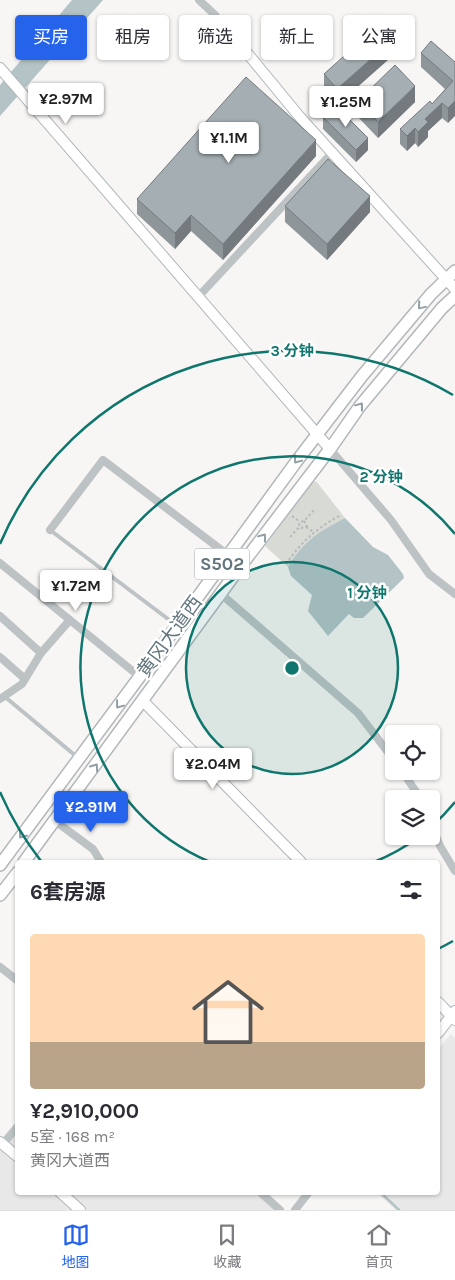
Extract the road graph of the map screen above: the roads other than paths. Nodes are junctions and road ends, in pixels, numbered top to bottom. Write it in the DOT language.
graph roads {
  1 [pos="198,0"];
  2 [pos="215,15"];
  3 [pos="251,58"];
  4 [pos="0,68"];
  5 [pos="332,154"];
  6 [pos="451,276"];
  7 [pos="455,290"];
  8 [pos="455,296"];
  9 [pos="198,297"];
  10 [pos="317,434"];
  11 [pos="330,449"];
  12 [pos="50,530"];
  13 [pos="228,555"];
  14 [pos="0,562"];
  15 [pos="221,594"];
  16 [pos="455,594"];
  17 [pos="0,616"];
  18 [pos="69,621"];
  19 [pos="177,626"];
  20 [pos="41,652"];
  21 [pos="0,657"];
  22 [pos="140,677"];
  23 [pos="25,679"];
  24 [pos="1,698"];
  25 [pos="143,701"];
  26 [pos="385,748"];
  27 [pos="79,759"];
  28 [pos="55,821"];
  29 [pos="440,845"];
  30 [pos="26,860"];
  31 [pos="100,860"];
  32 [pos="299,860"];
  33 [pos="0,865"];
  34 [pos="455,871"];
  35 [pos="15,876"];
  36 [pos="0,895"];
  37 [pos="0,967"];
  38 [pos="15,979"];
  39 [pos="440,1004"];
  40 [pos="454,1016"];
  41 [pos="440,1031"];
  42 [pos="15,1129"];
  43 [pos="1,1143"];
  44 [pos="15,1155"];
  45 [pos="63,1195"];
  46 [pos="263,1195"];
  47 [pos="307,1195"];
  48 [pos="80,1210"];
  49 [pos="280,1210"];
  50 [pos="295,1210"];
  1 -- 2 [label="street"];
  3 -- 5 [label="street"];
  4 -- 9 [label="street"];
  5 -- 6 [label="street"];
  5 -- 9 [label="street"];
  6 -- 7 [label="street"];
  6 -- 10 [label="main road, 黄冈大道西 / S502, one-way"];
  11 -- 8 [label="main road, 黄冈大道西 / S502, one-way"];
  9 -- 10 [label="street"];
  10 -- 11 [label="street"];
  10 -- 13 [label="main road, 黄冈大道西 / S502, one-way"];
  15 -- 11 [label="main road, 黄冈大道西 / S502, one-way"];
  11 -- 16 [label="street"];
  12 -- 13 [label="street"];
  12 -- 19 [label="lane"];
  13 -- 19 [label="main road, 黄冈大道西 / S502"];
  14 -- 18 [label="street"];
  15 -- 25 [label="main road, 黄冈大道西 / S502"];
  15 -- 26 [label="street"];
  17 -- 20 [label="street"];
  18 -- 20 [label="street"];
  18 -- 22 [label="street"];
  19 -- 22 [label="main road, 黄冈大道西 / S502"];
  20 -- 23 [label="street"];
  21 -- 23 [label="street"];
  22 -- 27 [label="main road, 黄冈大道西 / S502, one-way"];
  23 -- 24 [label="street"];
  24 -- 27 [label="lane"];
  28 -- 25 [label="main road, 黄冈大道西 / S502, one-way"];
  25 -- 32 [label="street"];
  27 -- 33 [label="main road, 黄冈大道西 / S502, one-way"];
  28 -- 30 [label="main road, 黄冈大道西 / S502"];
  28 -- 31 [label="street"];
  29 -- 34 [label="street"];
  35 -- 36 [label="main road"];
  37 -- 38 [label="street"];
  39 -- 40 [label="street"];
  40 -- 41 [label="street"];
  42 -- 43 [label="street"];
  43 -- 44 [label="street"];
  45 -- 48 [label="street"];
  46 -- 49 [label="street"];
  47 -- 50 [label="street"];
}
